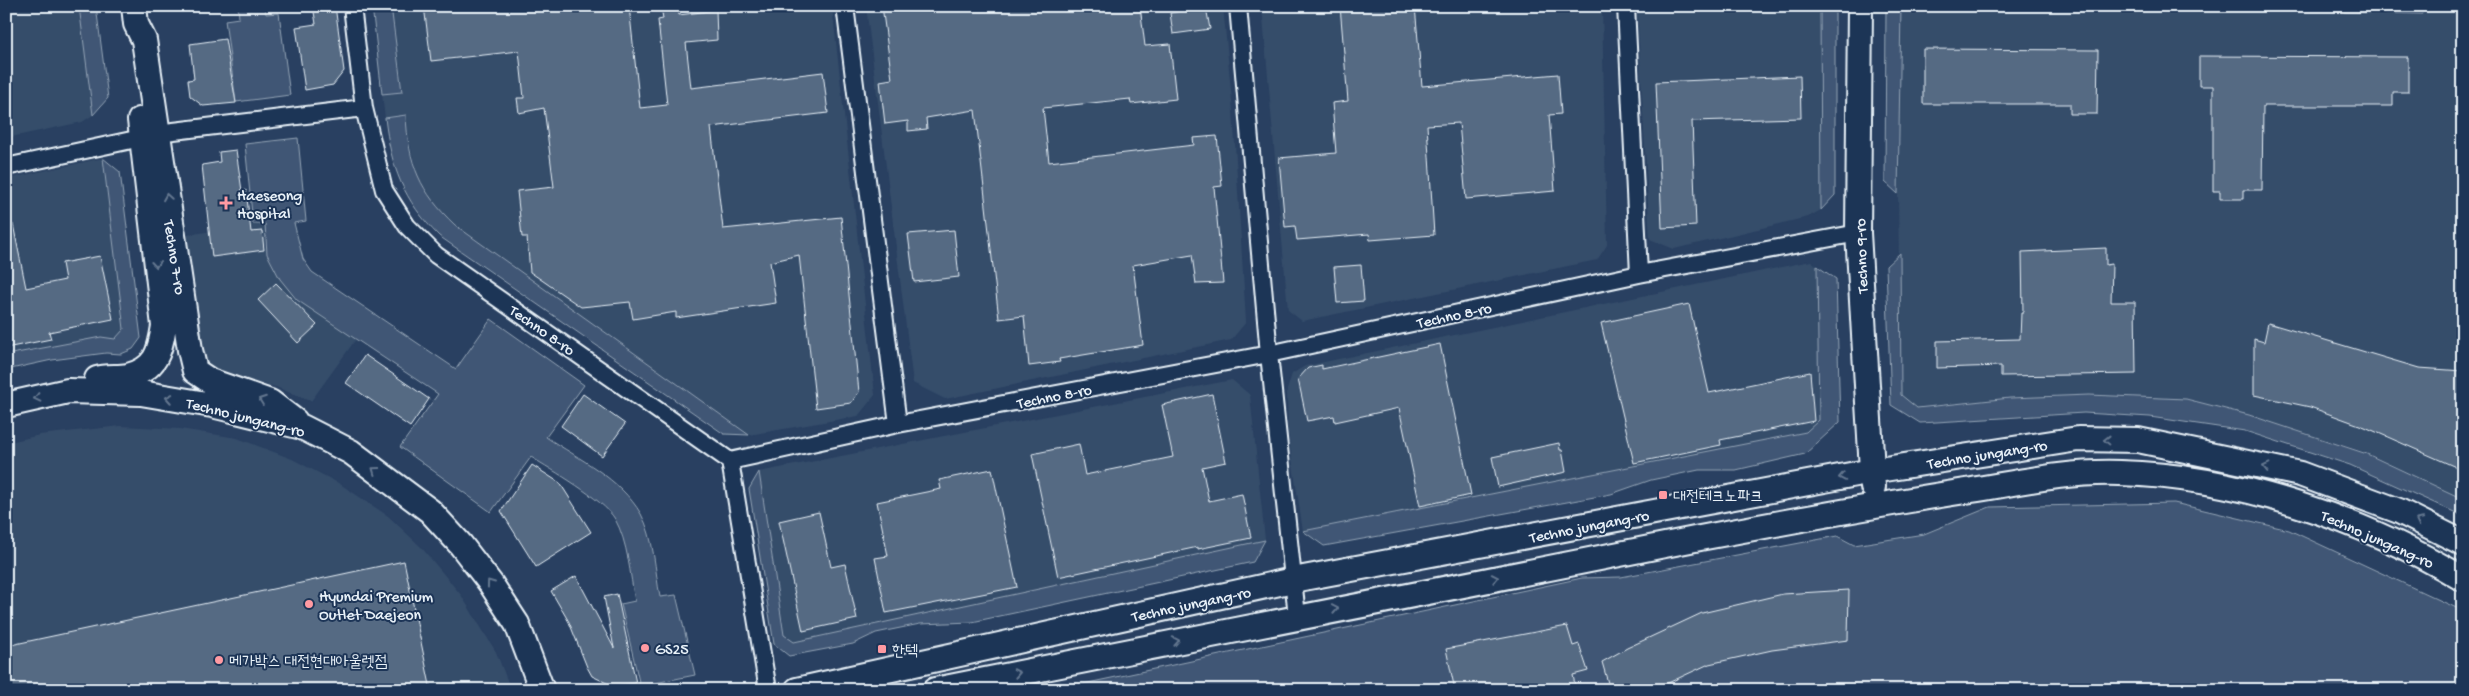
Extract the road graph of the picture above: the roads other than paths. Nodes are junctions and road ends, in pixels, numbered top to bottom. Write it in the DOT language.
graph roads {
  1 [pos="352,6"];
  2 [pos="845,6"];
  3 [pos="1626,6"];
  4 [pos="1860,6"];
  5 [pos="1238,8"];
  6 [pos="135,15"];
  7 [pos="364,108"];
  8 [pos="149,136"];
  9 [pos="6,167"];
  10 [pos="1858,233"];
  11 [pos="1639,274"];
  12 [pos="1269,354"];
  13 [pos="68,391"];
  14 [pos="6,405"];
  15 [pos="898,424"];
  16 [pos="302,427"];
  17 [pos="730,461"];
  18 [pos="1872,471"];
  19 [pos="1874,505"];
  20 [pos="2463,542"];
  21 [pos="2463,579"];
  22 [pos="1293,580"];
  23 [pos="1297,616"];
  24 [pos="517,624"];
  25 [pos="542,690"];
  26 [pos="560,690"];
  27 [pos="768,690"];
  28 [pos="797,690"];
  29 [pos="935,690"];
  1 -- 7 [label="street, Techno 8-ro"];
  2 -- 15 [label="street"];
  3 -- 11 [label="street"];
  4 -- 10 [label="main road, Techno 9-ro"];
  5 -- 12 [label="street"];
  6 -- 8 [label="main road, Techno 7-ro"];
  7 -- 8 [label="street"];
  7 -- 17 [label="street, Techno 8-ro"];
  8 -- 9 [label="street"];
  8 -- 13 [label="main road, Techno 7-ro, one-way"];
  16 -- 8 [label="main road, Techno 7-ro, one-way"];
  10 -- 11 [label="street, Techno 8-ro"];
  10 -- 18 [label="main road, Techno 9-ro"];
  11 -- 12 [label="street, Techno 8-ro"];
  12 -- 15 [label="street, Techno 8-ro"];
  12 -- 22 [label="street"];
  13 -- 14 [label="main road, Techno jungang-ro, one-way"];
  16 -- 13 [label="main road, Techno jungang-ro, one-way"];
  15 -- 17 [label="street, Techno 8-ro"];
  24 -- 16 [label="main road, Techno jungang-ro, one-way"];
  17 -- 27 [label="street"];
  18 -- 19 [label="main road, Techno 9-ro"];
  20 -- 18 [label="main road, Techno jungang-ro, one-way"];
  18 -- 22 [label="main road, Techno jungang-ro, one-way"];
  19 -- 21 [label="main road, Techno jungang-ro"];
  23 -- 19 [label="main road, Techno jungang-ro, one-way"];
  22 -- 23 [label="street"];
  22 -- 28 [label="main road, Techno jungang-ro"];
  29 -- 23 [label="main road, Techno jungang-ro, one-way"];
  24 -- 25 [label="main road, Techno jungang-ro"];
  24 -- 26 [label="main road"];
}
